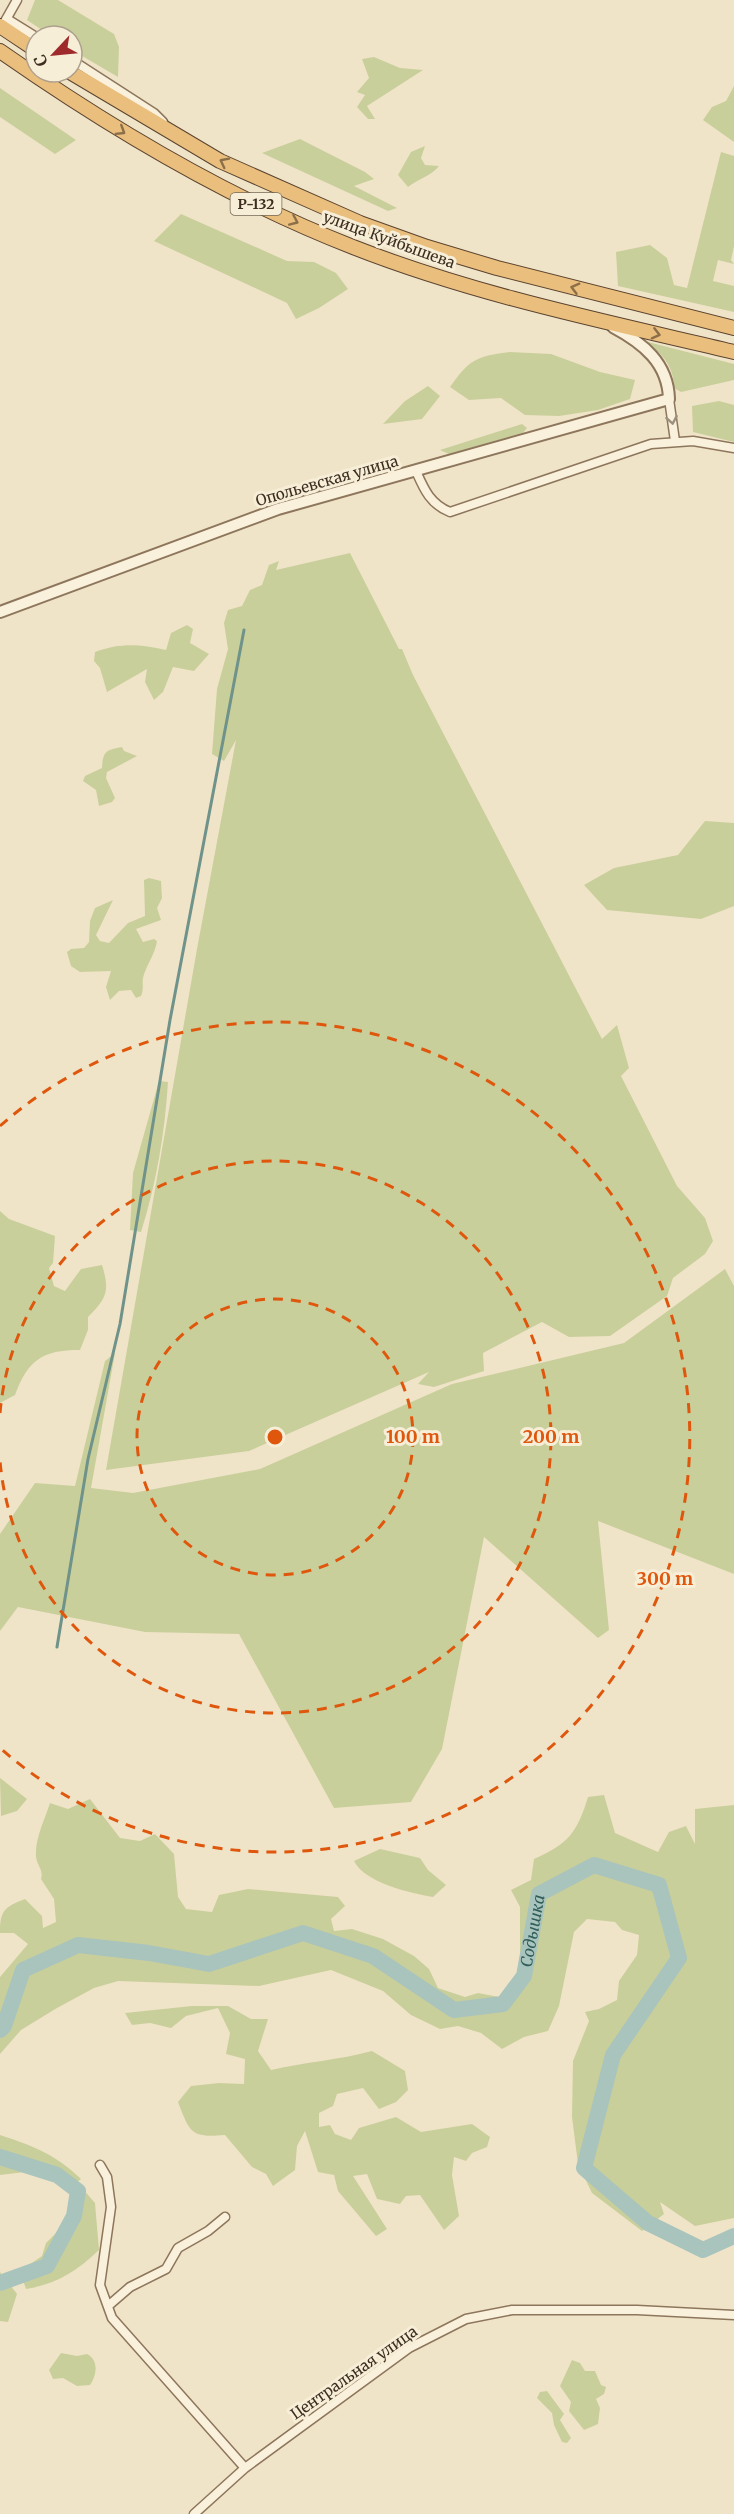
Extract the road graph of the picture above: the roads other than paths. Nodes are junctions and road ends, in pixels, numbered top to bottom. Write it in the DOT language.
graph roads {
  1 [pos="17,0"];
  2 [pos="2,25"];
  3 [pos="24,33"];
  4 [pos="24,41"];
  5 [pos="0,51"];
  6 [pos="84,68"];
  7 [pos="84,80"];
  8 [pos="180,138"];
  9 [pos="599,320"];
  10 [pos="734,328"];
  11 [pos="734,352"];
  12 [pos="669,399"];
  13 [pos="675,441"];
  14 [pos="734,448"];
  15 [pos="416,471"];
  16 [pos="0,612"];
  17 [pos="100,2165"];
  18 [pos="225,2217"];
  19 [pos="108,2306"];
  20 [pos="734,2315"];
  21 [pos="244,2468"];
  22 [pos="195,2514"];
  1 -- 2 [label="street"];
  2 -- 3 [label="street"];
  2 -- 4 [label="highway"];
  5 -- 9 [label="highway, улица Куйбышева / Р-132, one-way"];
  6 -- 8 [label="street"];
  7 -- 8 [label="highway, улица Куйбышева / Р-132"];
  10 -- 8 [label="highway, улица Куйбышева / Р-132, one-way"];
  9 -- 11 [label="highway, улица Куйбышева / Р-132, one-way"];
  9 -- 12 [label="street"];
  12 -- 13 [label="street, one-way"];
  12 -- 15 [label="street, Опольевская улица"];
  13 -- 14 [label="street"];
  13 -- 15 [label="street"];
  15 -- 16 [label="street, Опольевская улица"];
  17 -- 19 [label="street"];
  18 -- 19 [label="street"];
  19 -- 21 [label="street"];
  20 -- 21 [label="street, Центральная улица"];
  21 -- 22 [label="street, Центральная улица"];
}
